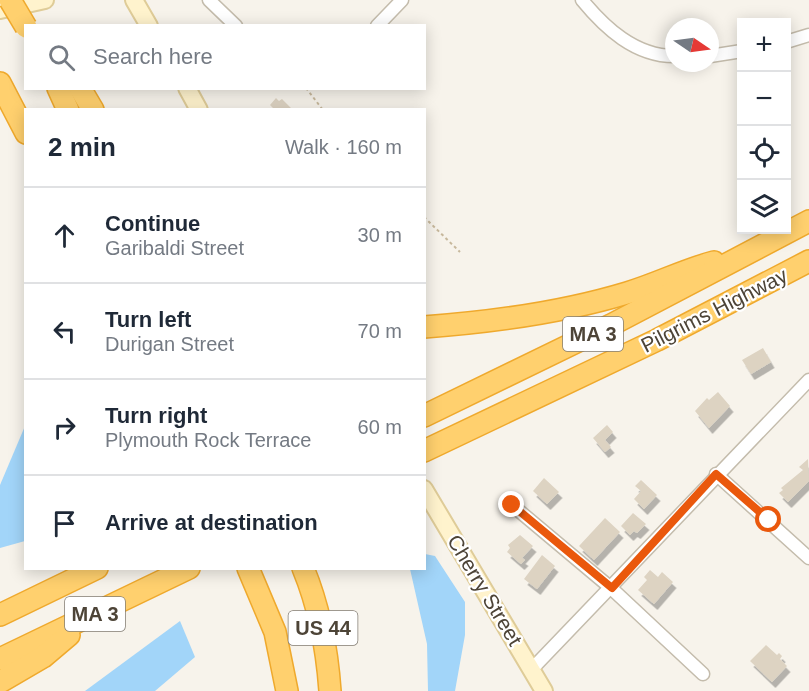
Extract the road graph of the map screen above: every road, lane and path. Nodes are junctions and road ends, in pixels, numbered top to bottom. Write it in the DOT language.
graph roads {
  1 [pos="10,0"];
  2 [pos="26,0"];
  3 [pos="45,0"];
  4 [pos="134,0"];
  5 [pos="208,0"];
  6 [pos="402,0"];
  7 [pos="582,0"];
  8 [pos="0,10"];
  9 [pos="24,24"];
  10 [pos="40,24"];
  11 [pos="148,24"];
  12 [pos="234,24"];
  13 [pos="379,24"];
  14 [pos="809,35"];
  15 [pos="791,40"];
  16 [pos="737,52"];
  17 [pos="665,55"];
  18 [pos="719,55"];
  19 [pos="0,83"];
  20 [pos="59,90"];
  21 [pos="81,90"];
  22 [pos="187,90"];
  23 [pos="308,90"];
  24 [pos="67,108"];
  25 [pos="92,108"];
  26 [pos="198,108"];
  27 [pos="321,108"];
  28 [pos="24,129"];
  29 [pos="426,219"];
  30 [pos="809,221"];
  31 [pos="760,248"];
  32 [pos="460,252"];
  33 [pos="809,261"];
  34 [pos="426,327"];
  35 [pos="809,380"];
  36 [pos="426,415"];
  37 [pos="431,448"];
  38 [pos="716,474"];
  39 [pos="426,492"];
  40 [pos="512,505"];
  41 [pos="809,558"];
  42 [pos="93,570"];
  43 [pos="185,570"];
  44 [pos="304,570"];
  45 [pos="250,572"];
  46 [pos="612,588"];
  47 [pos="0,615"];
  48 [pos="93,615"];
  49 [pos="0,659"];
  50 [pos="532,669"];
  51 [pos="703,674"];
  52 [pos="0,682"];
  53 [pos="287,691"];
  54 [pos="330,691"];
  55 [pos="544,691"];
  1 -- 9 [label="highway, bridge"];
  2 -- 10 [label="highway"];
  3 -- 8 [label="main road"];
  4 -- 11 [label="main road"];
  5 -- 12 [label="street"];
  6 -- 13 [label="street"];
  7 -- 17 [label="street"];
  14 -- 15 [label="street"];
  16 -- 18 [label="street"];
  19 -- 28 [label="highway"];
  20 -- 24 [label="highway"];
  21 -- 25 [label="highway"];
  22 -- 26 [label="main road"];
  23 -- 27 [label="path"];
  29 -- 32 [label="path"];
  30 -- 31 [label="highway, Pilgrims Highway / MA 3"];
  31 -- 34 [label="highway"];
  31 -- 36 [label="highway, Pilgrims Highway / MA 3"];
  33 -- 37 [label="highway, Pilgrims Highway / MA 3"];
  35 -- 38 [label="street"];
  38 -- 41 [label="street"];
  38 -- 46 [label="street"];
  39 -- 50 [label="main road, Cherry Street"];
  40 -- 46 [label="street"];
  42 -- 47 [label="highway, MA 3"];
  43 -- 48 [label="highway, MA 3"];
  44 -- 54 [label="highway, US 44"];
  45 -- 53 [label="highway"];
  46 -- 50 [label="street"];
  46 -- 51 [label="street"];
  48 -- 49 [label="highway, MA 3"];
  48 -- 52 [label="highway"];
  50 -- 55 [label="main road, Cherry Street"];
}
